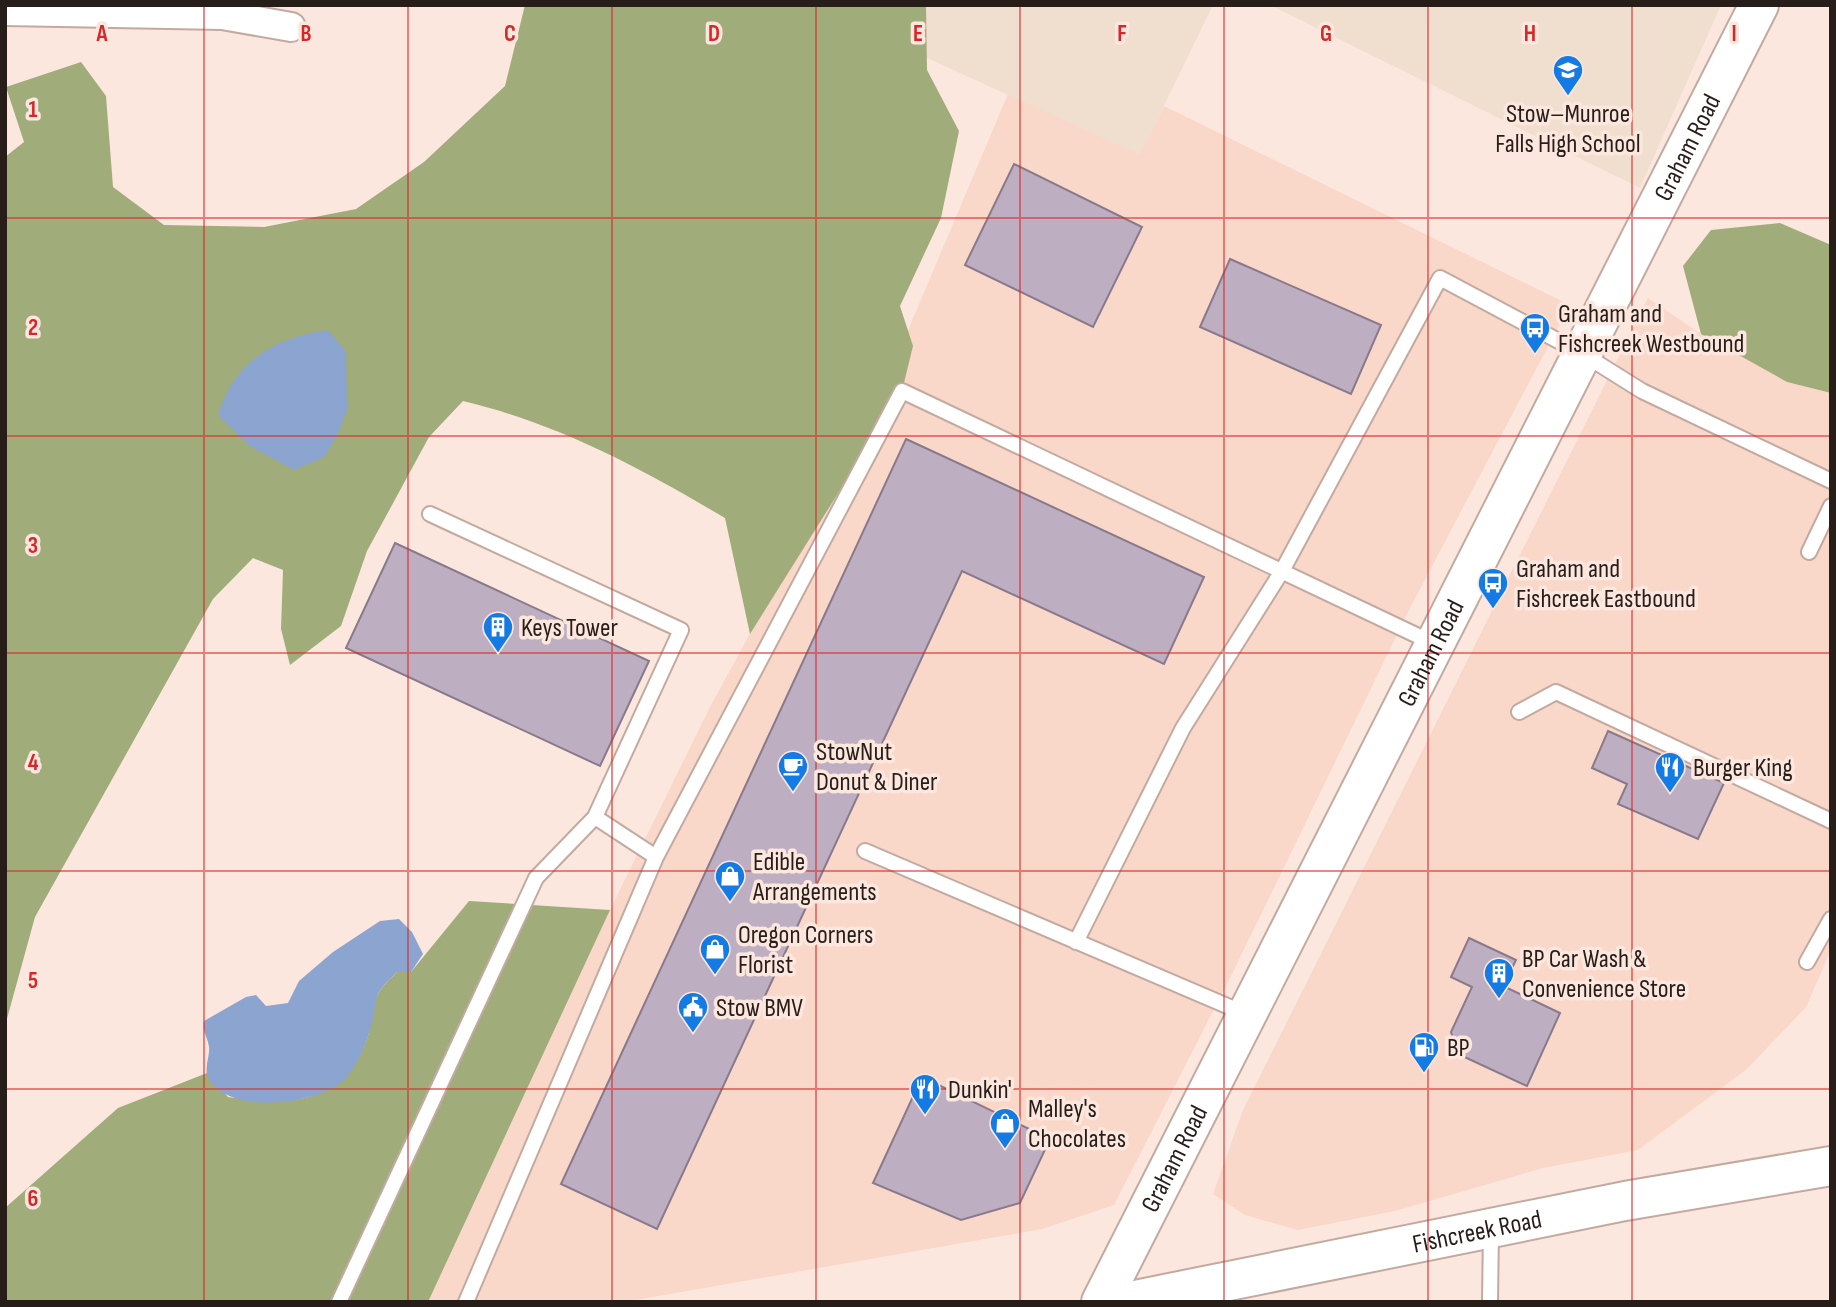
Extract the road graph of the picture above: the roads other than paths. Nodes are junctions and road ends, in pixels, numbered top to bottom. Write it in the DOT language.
graph roads {
  1 [pos="1759,5"];
  2 [pos="5,11"];
  3 [pos="291,27"];
  4 [pos="1583,354"];
  5 [pos="1831,481"];
  6 [pos="1831,506"];
  7 [pos="430,514"];
  8 [pos="1809,552"];
  9 [pos="1282,571"];
  10 [pos="1436,645"];
  11 [pos="1519,712"];
  12 [pos="595,817"];
  13 [pos="1831,821"];
  14 [pos="864,850"];
  15 [pos="656,858"];
  16 [pos="1831,919"];
  17 [pos="1076,942"];
  18 [pos="1807,962"];
  19 [pos="1247,1015"];
  20 [pos="1831,1166"];
  21 [pos="1491,1228"];
  22 [pos="339,1302"];
  23 [pos="466,1302"];
  24 [pos="1101,1302"];
  25 [pos="1125,1302"];
  26 [pos="1490,1302"];
  1 -- 4 [label="main road, Graham Road"];
  2 -- 3 [label="street"];
  4 -- 5 [label="lane"];
  4 -- 9 [label="lane"];
  4 -- 10 [label="main road, Graham Road"];
  6 -- 8 [label="lane"];
  7 -- 12 [label="lane"];
  9 -- 10 [label="lane"];
  9 -- 15 [label="lane"];
  9 -- 17 [label="lane"];
  10 -- 19 [label="main road, Graham Road"];
  11 -- 13 [label="lane"];
  12 -- 15 [label="lane"];
  12 -- 22 [label="lane"];
  14 -- 17 [label="lane"];
  15 -- 23 [label="lane"];
  16 -- 18 [label="lane"];
  17 -- 19 [label="lane"];
  19 -- 24 [label="main road, Graham Road"];
  20 -- 21 [label="main road, Fishcreek Road"];
  21 -- 25 [label="main road, Fishcreek Road"];
  21 -- 26 [label="lane"];
}
